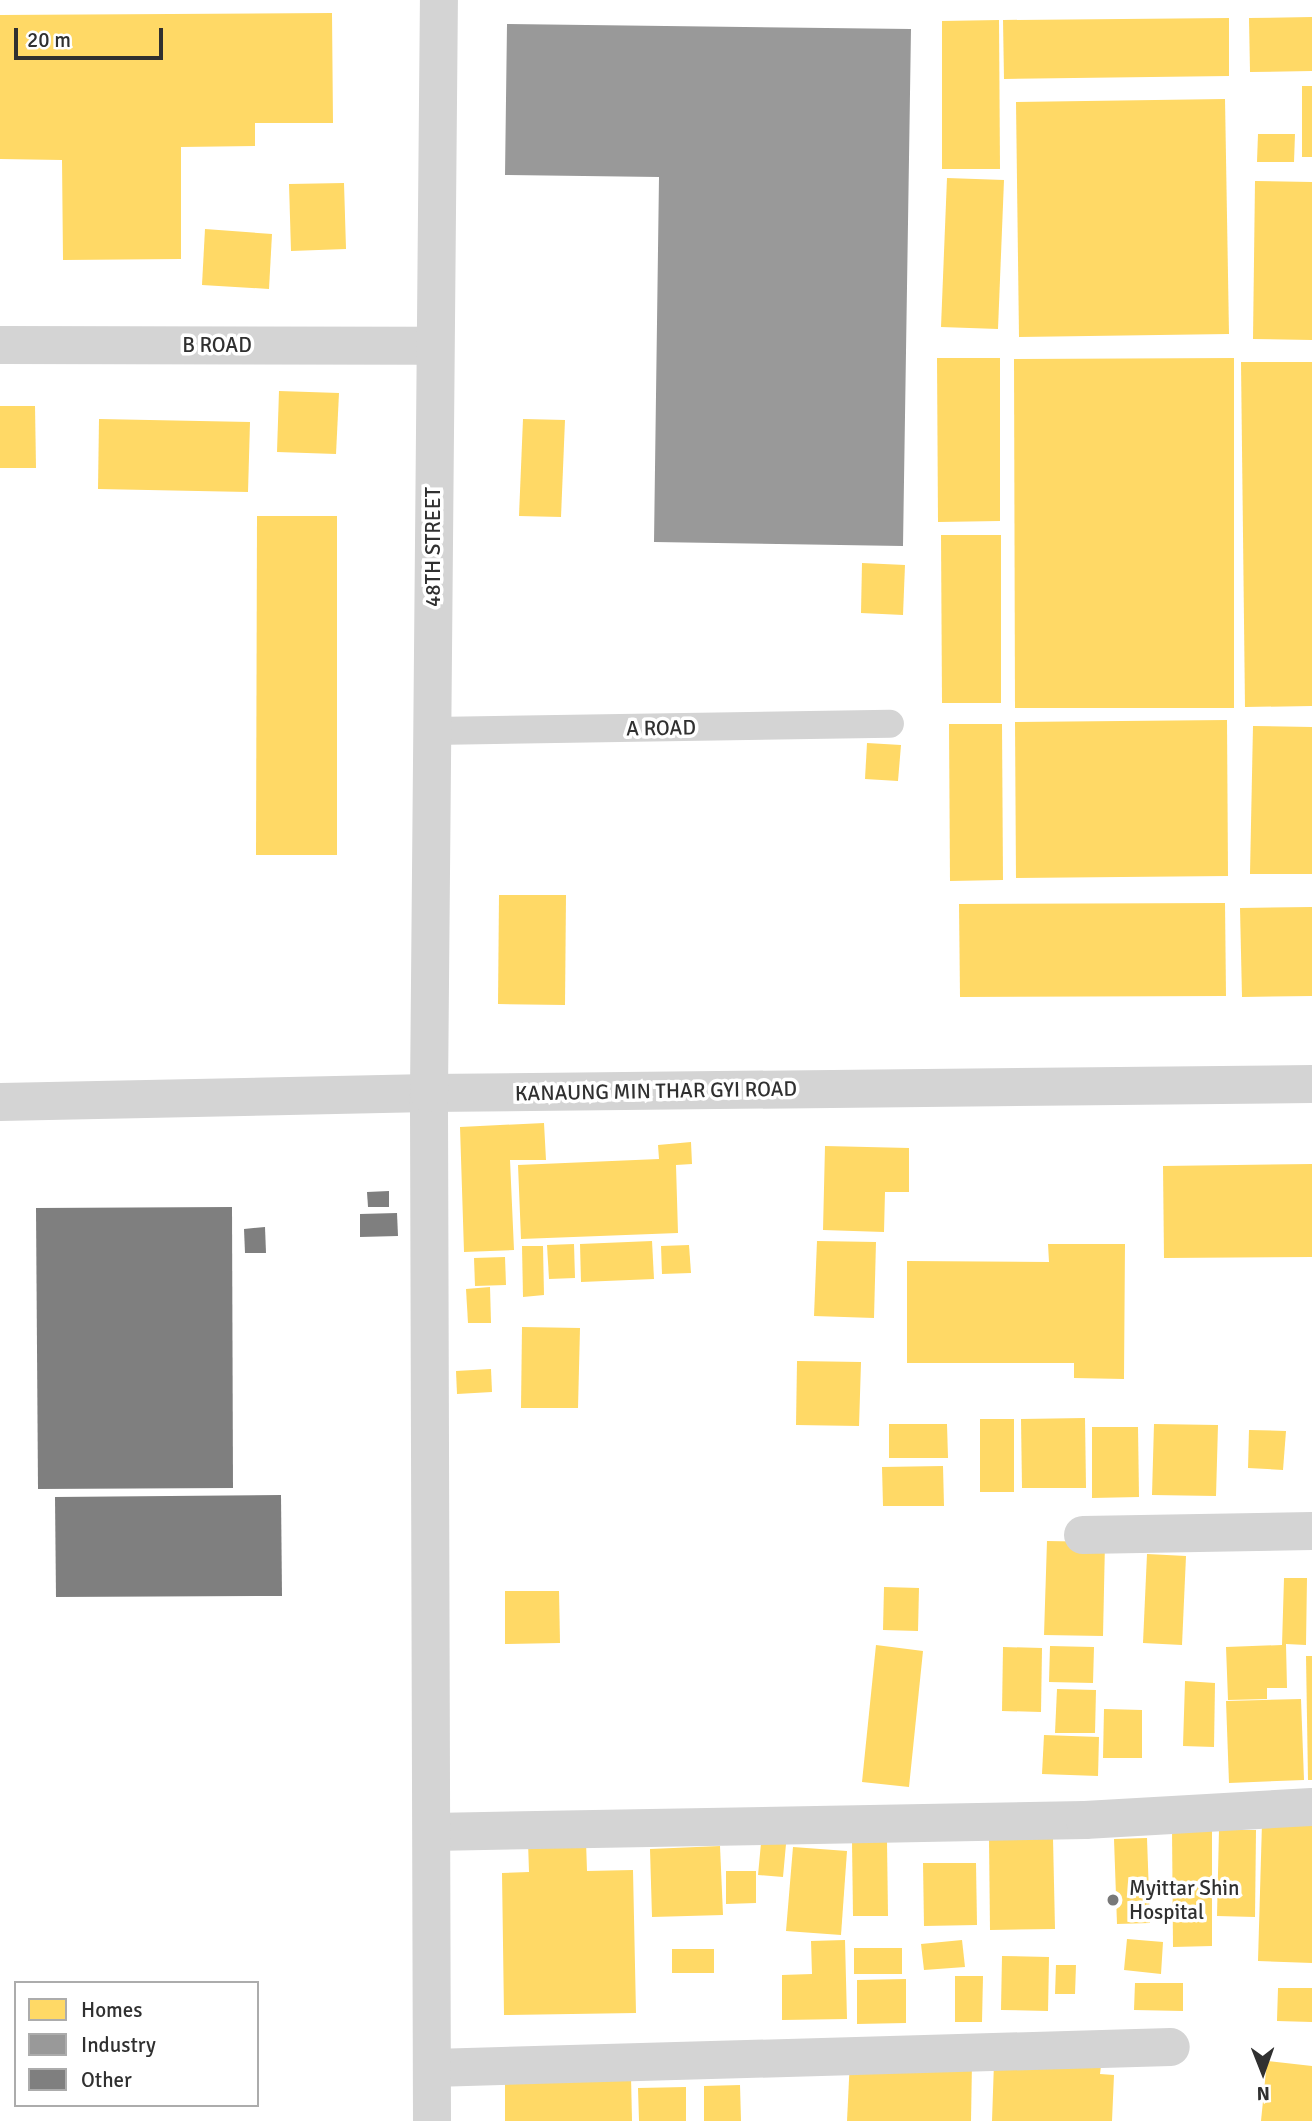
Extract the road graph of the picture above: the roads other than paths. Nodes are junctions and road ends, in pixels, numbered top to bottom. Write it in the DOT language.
graph roads {
  1 [pos="439,0"];
  2 [pos="0,345"];
  3 [pos="434,346"];
  4 [pos="890,724"];
  5 [pos="433,732"];
  6 [pos="1312,1084"];
  7 [pos="429,1093"];
  8 [pos="0,1101"];
  9 [pos="1312,1531"];
  10 [pos="1083,1535"];
  11 [pos="1312,1807"];
  12 [pos="432,1832"];
  13 [pos="1171,2047"];
  14 [pos="433,2068"];
  15 [pos="432,2121"];
  1 -- 3 [label="street, 48TH STREET"];
  2 -- 3 [label="street, B ROAD"];
  3 -- 5 [label="street, 48TH STREET"];
  4 -- 5 [label="lane, A ROAD"];
  5 -- 7 [label="street, 48TH STREET"];
  6 -- 7 [label="street, KANAUNG MIN THAR GYI ROAD"];
  7 -- 8 [label="street, KANAUNG MIN THAR GYI ROAD"];
  7 -- 12 [label="street, 48TH STREET"];
  9 -- 10 [label="street"];
  11 -- 12 [label="street"];
  12 -- 14 [label="street, 48TH STREET"];
  13 -- 14 [label="street"];
  14 -- 15 [label="street, 48TH STREET"];
}
